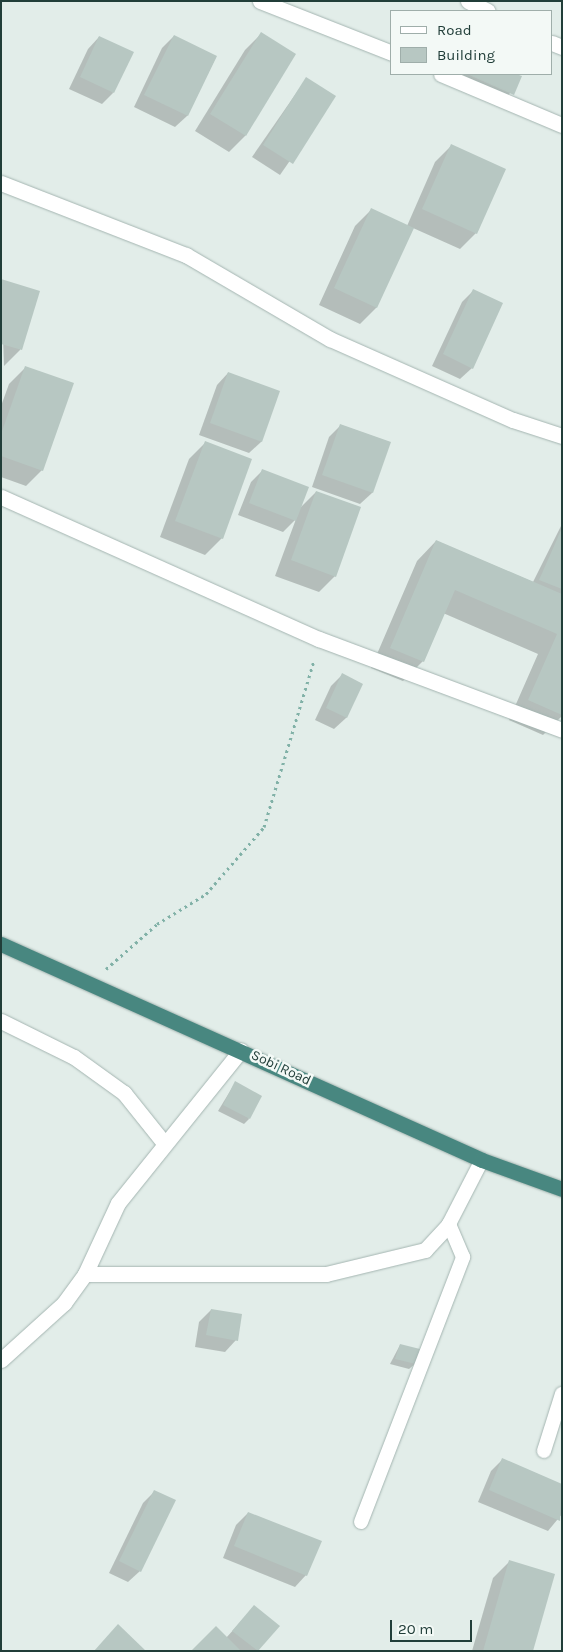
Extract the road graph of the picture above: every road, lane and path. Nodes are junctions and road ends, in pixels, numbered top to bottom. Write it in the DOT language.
graph roads {
  1 [pos="260,1"];
  2 [pos="468,1"];
  3 [pos="486,10"];
  4 [pos="390,51"];
  5 [pos="443,75"];
  6 [pos="562,125"];
  7 [pos="1,183"];
  8 [pos="562,436"];
  9 [pos="1,497"];
  10 [pos="320,639"];
  11 [pos="562,730"];
  12 [pos="1,944"];
  13 [pos="92,984"];
  14 [pos="1,1020"];
  15 [pos="241,1050"];
  16 [pos="164,1143"];
  17 [pos="482,1160"];
  18 [pos="562,1189"];
  19 [pos="449,1224"];
  20 [pos="86,1274"];
  21 [pos="1,1360"];
  22 [pos="562,1394"];
  23 [pos="544,1451"];
  24 [pos="361,1522"];
  1 -- 4 [label="street"];
  2 -- 3 [label="street"];
  5 -- 6 [label="street"];
  7 -- 8 [label="street"];
  9 -- 10 [label="street"];
  10 -- 11 [label="street"];
  10 -- 13 [label="path"];
  12 -- 13 [label="highway, Sobi Road"];
  13 -- 15 [label="highway, Sobi Road"];
  14 -- 16 [label="street"];
  15 -- 16 [label="street"];
  15 -- 17 [label="highway, Sobi Road"];
  16 -- 20 [label="street"];
  17 -- 18 [label="highway, Sobi Road"];
  17 -- 19 [label="lane"];
  19 -- 20 [label="street"];
  19 -- 24 [label="lane"];
  20 -- 21 [label="street"];
  22 -- 23 [label="lane"];
}
